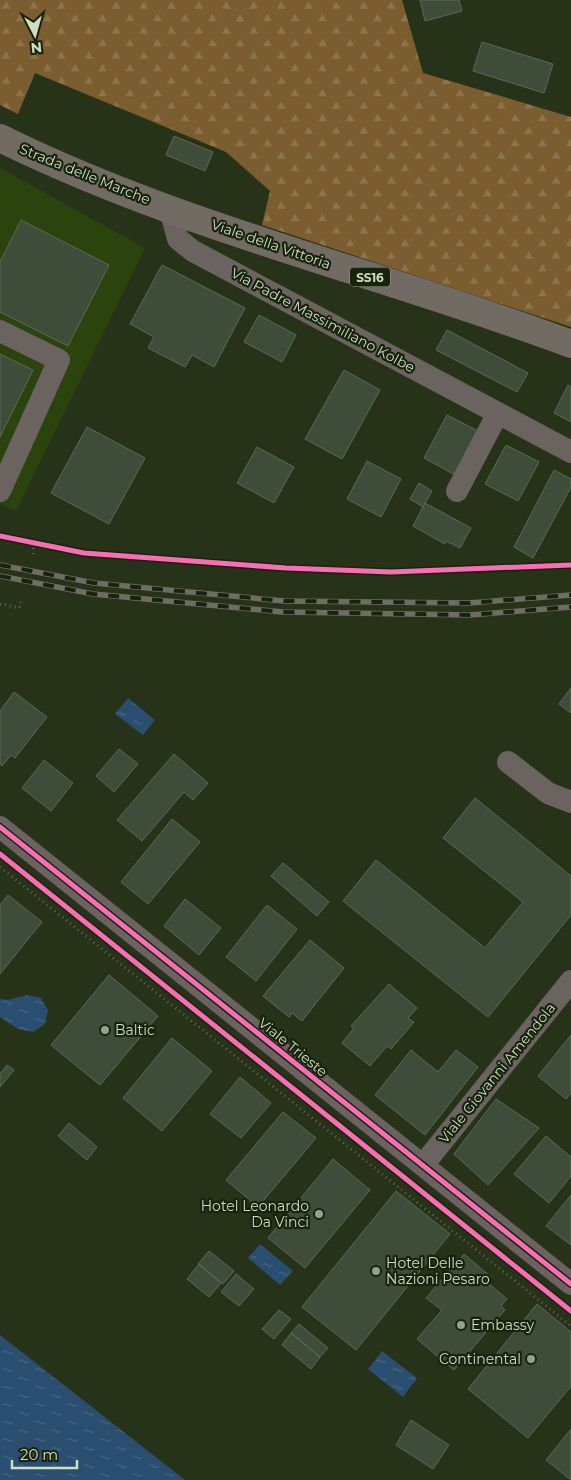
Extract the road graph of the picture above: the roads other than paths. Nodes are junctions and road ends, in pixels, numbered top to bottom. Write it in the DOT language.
graph roads {
  1 [pos="0,138"];
  2 [pos="170,209"];
  3 [pos="0,331"];
  4 [pos="571,344"];
  5 [pos="498,413"];
  6 [pos="571,452"];
  7 [pos="0,491"];
  8 [pos="457,491"];
  9 [pos="508,762"];
  10 [pos="571,802"];
  11 [pos="0,827"];
  12 [pos="571,981"];
  13 [pos="423,1165"];
  14 [pos="571,1284"];
  1 -- 2 [label="main road, Strada delle Marche / SS16"];
  2 -- 4 [label="main road, Viale della Vittoria / SS16"];
  2 -- 5 [label="street, Via Padre Massimiliano Kolbe"];
  3 -- 7 [label="street"];
  5 -- 6 [label="street, Via Padre Massimiliano Kolbe"];
  5 -- 8 [label="street"];
  9 -- 10 [label="street"];
  11 -- 13 [label="street, Viale Trieste"];
  12 -- 13 [label="street, Viale Giovanni Amendola"];
  13 -- 14 [label="street, Viale Trieste"];
}
